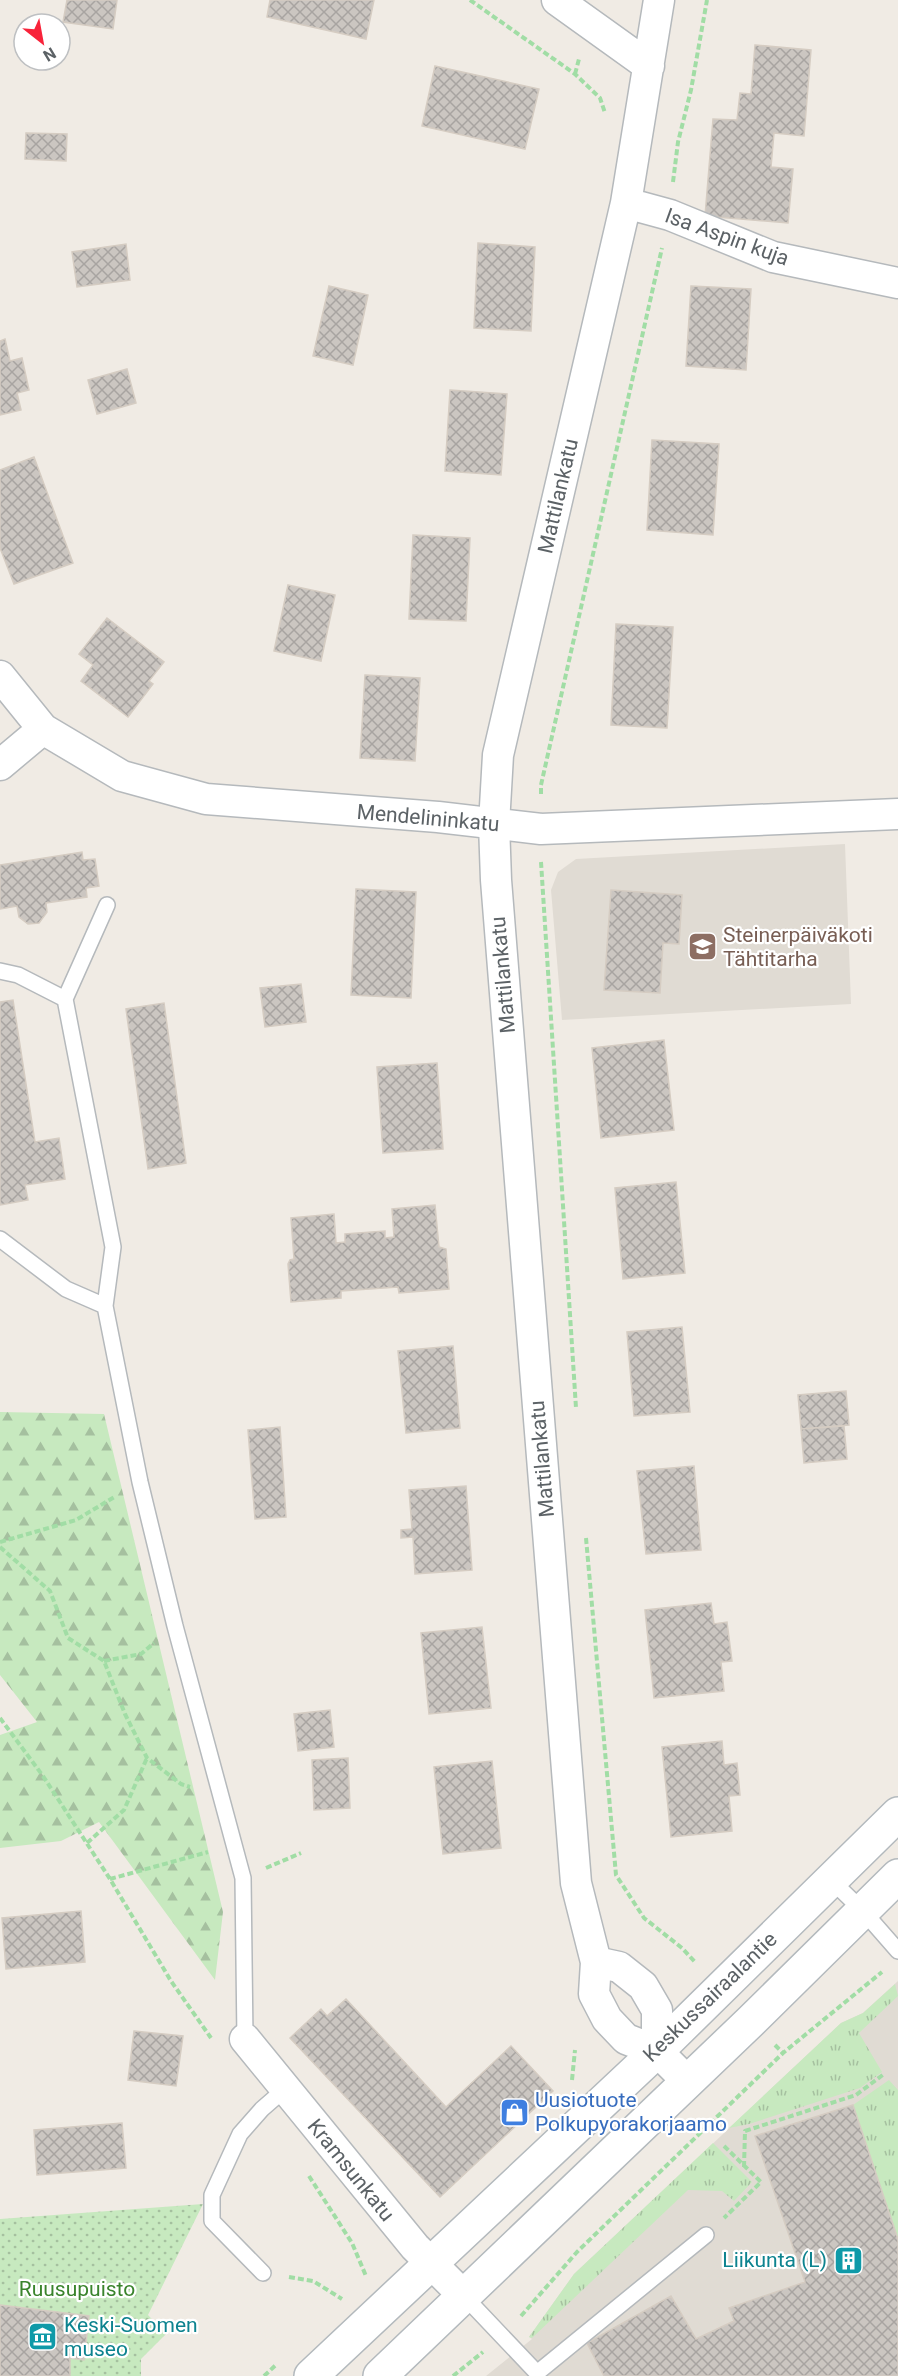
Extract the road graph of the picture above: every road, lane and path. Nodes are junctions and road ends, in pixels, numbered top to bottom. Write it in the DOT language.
graph roads {
  1 [pos="470,0"];
  2 [pos="557,0"];
  3 [pos="659,0"];
  4 [pos="707,0"];
  5 [pos="649,66"];
  6 [pos="637,133"];
  7 [pos="678,142"];
  8 [pos="626,203"];
  9 [pos="670,215"];
  10 [pos="898,283"];
  11 [pos="0,676"];
  12 [pos="43,729"];
  13 [pos="0,765"];
  14 [pos="898,814"];
  15 [pos="494,824"];
  16 [pos="541,829"];
  17 [pos="107,905"];
  18 [pos="0,971"];
  19 [pos="65,999"];
  20 [pos="0,1239"];
  21 [pos="105,1306"];
  22 [pos="576,1416"];
  23 [pos="140,1482"];
  24 [pos="586,1534"];
  25 [pos="0,1544"];
  26 [pos="175,1626"];
  27 [pos="104,1661"];
  28 [pos="0,1718"];
  29 [pos="147,1758"];
  30 [pos="220,1797"];
  31 [pos="898,1814"];
  32 [pos="87,1843"];
  33 [pos="234,1845"];
  34 [pos="301,1854"];
  35 [pos="898,1876"];
  36 [pos="243,1878"];
  37 [pos="110,1879"];
  38 [pos="831,1880"];
  39 [pos="863,1911"];
  40 [pos="898,1951"];
  41 [pos="596,1962"];
  42 [pos="889,1967"];
  43 [pos="719,1989"];
  44 [pos="751,2021"];
  45 [pos="245,2039"];
  46 [pos="215,2043"];
  47 [pos="657,2051"];
  48 [pos="783,2053"];
  49 [pos="884,2074"];
  50 [pos="688,2082"];
  51 [pos="285,2089"];
  52 [pos="724,2146"];
  53 [pos="744,2167"];
  54 [pos="309,2175"];
  55 [pos="706,2235"];
  56 [pos="432,2265"];
  57 [pos="263,2273"];
  58 [pos="368,2280"];
  59 [pos="464,2296"];
  60 [pos="345,2301"];
  61 [pos="503,2336"];
  62 [pos="535,2374"];
  63 [pos="311,2376"];
  64 [pos="380,2376"];
  65 [pos="453,2376"];
  1 -- 6 [label="path"];
  2 -- 5 [label="street"];
  3 -- 5 [label="street, Mattilankatu"];
  4 -- 7 [label="path"];
  5 -- 6 [label="street, Mattilankatu"];
  6 -- 7 [label="path"];
  6 -- 8 [label="street, Mattilankatu"];
  7 -- 9 [label="path"];
  8 -- 9 [label="street, Isa Aspin kuja"];
  8 -- 15 [label="street, Mattilankatu"];
  9 -- 10 [label="street, Isa Aspin kuja"];
  9 -- 16 [label="path"];
  11 -- 12 [label="street, Mendelininkatu"];
  12 -- 13 [label="street"];
  12 -- 15 [label="street, Mendelininkatu"];
  14 -- 16 [label="street, Mendelininkatu"];
  15 -- 16 [label="street, Mendelininkatu"];
  15 -- 41 [label="street, Mattilankatu"];
  16 -- 22 [label="path"];
  17 -- 19 [label="lane"];
  18 -- 19 [label="lane"];
  19 -- 21 [label="lane"];
  20 -- 21 [label="lane"];
  21 -- 23 [label="lane"];
  23 -- 25 [label="path"];
  23 -- 26 [label="lane"];
  24 -- 43 [label="path"];
  25 -- 27 [label="path"];
  26 -- 27 [label="path"];
  26 -- 30 [label="lane"];
  27 -- 29 [label="path"];
  28 -- 32 [label="path"];
  29 -- 30 [label="path"];
  29 -- 32 [label="path"];
  30 -- 33 [label="lane"];
  31 -- 38 [label="main road, Keskussairaalantie"];
  32 -- 37 [label="path"];
  33 -- 36 [label="lane"];
  33 -- 37 [label="path"];
  34 -- 36 [label="path"];
  35 -- 39 [label="main road"];
  36 -- 45 [label="lane"];
  37 -- 46 [label="path"];
  38 -- 39 [label="lane"];
  38 -- 43 [label="main road, Keskussairaalantie"];
  39 -- 40 [label="lane"];
  39 -- 44 [label="main road"];
  41 -- 47 [label="street, Mattilankatu"];
  41 -- 47 [label="street"];
  42 -- 48 [label="path"];
  43 -- 47 [label="main road, Keskussairaalantie"];
  44 -- 48 [label="path"];
  44 -- 50 [label="main road"];
  45 -- 51 [label="street, Kramsunkatu"];
  47 -- 50 [label="street, Mattilankatu"];
  47 -- 56 [label="main road, Keskussairaalantie"];
  48 -- 61 [label="path"];
  49 -- 53 [label="path"];
  50 -- 59 [label="main road"];
  51 -- 56 [label="street, Kramsunkatu"];
  51 -- 57 [label="lane"];
  52 -- 53 [label="path"];
  53 -- 55 [label="path"];
  54 -- 58 [label="path"];
  55 -- 62 [label="lane"];
  56 -- 59 [label="street, Kramsunkatu"];
  56 -- 63 [label="main road, Keskussairaalantie"];
  57 -- 60 [label="path"];
  59 -- 61 [label="lane"];
  59 -- 64 [label="main road"];
  61 -- 62 [label="lane"];
  61 -- 65 [label="path"];
}
